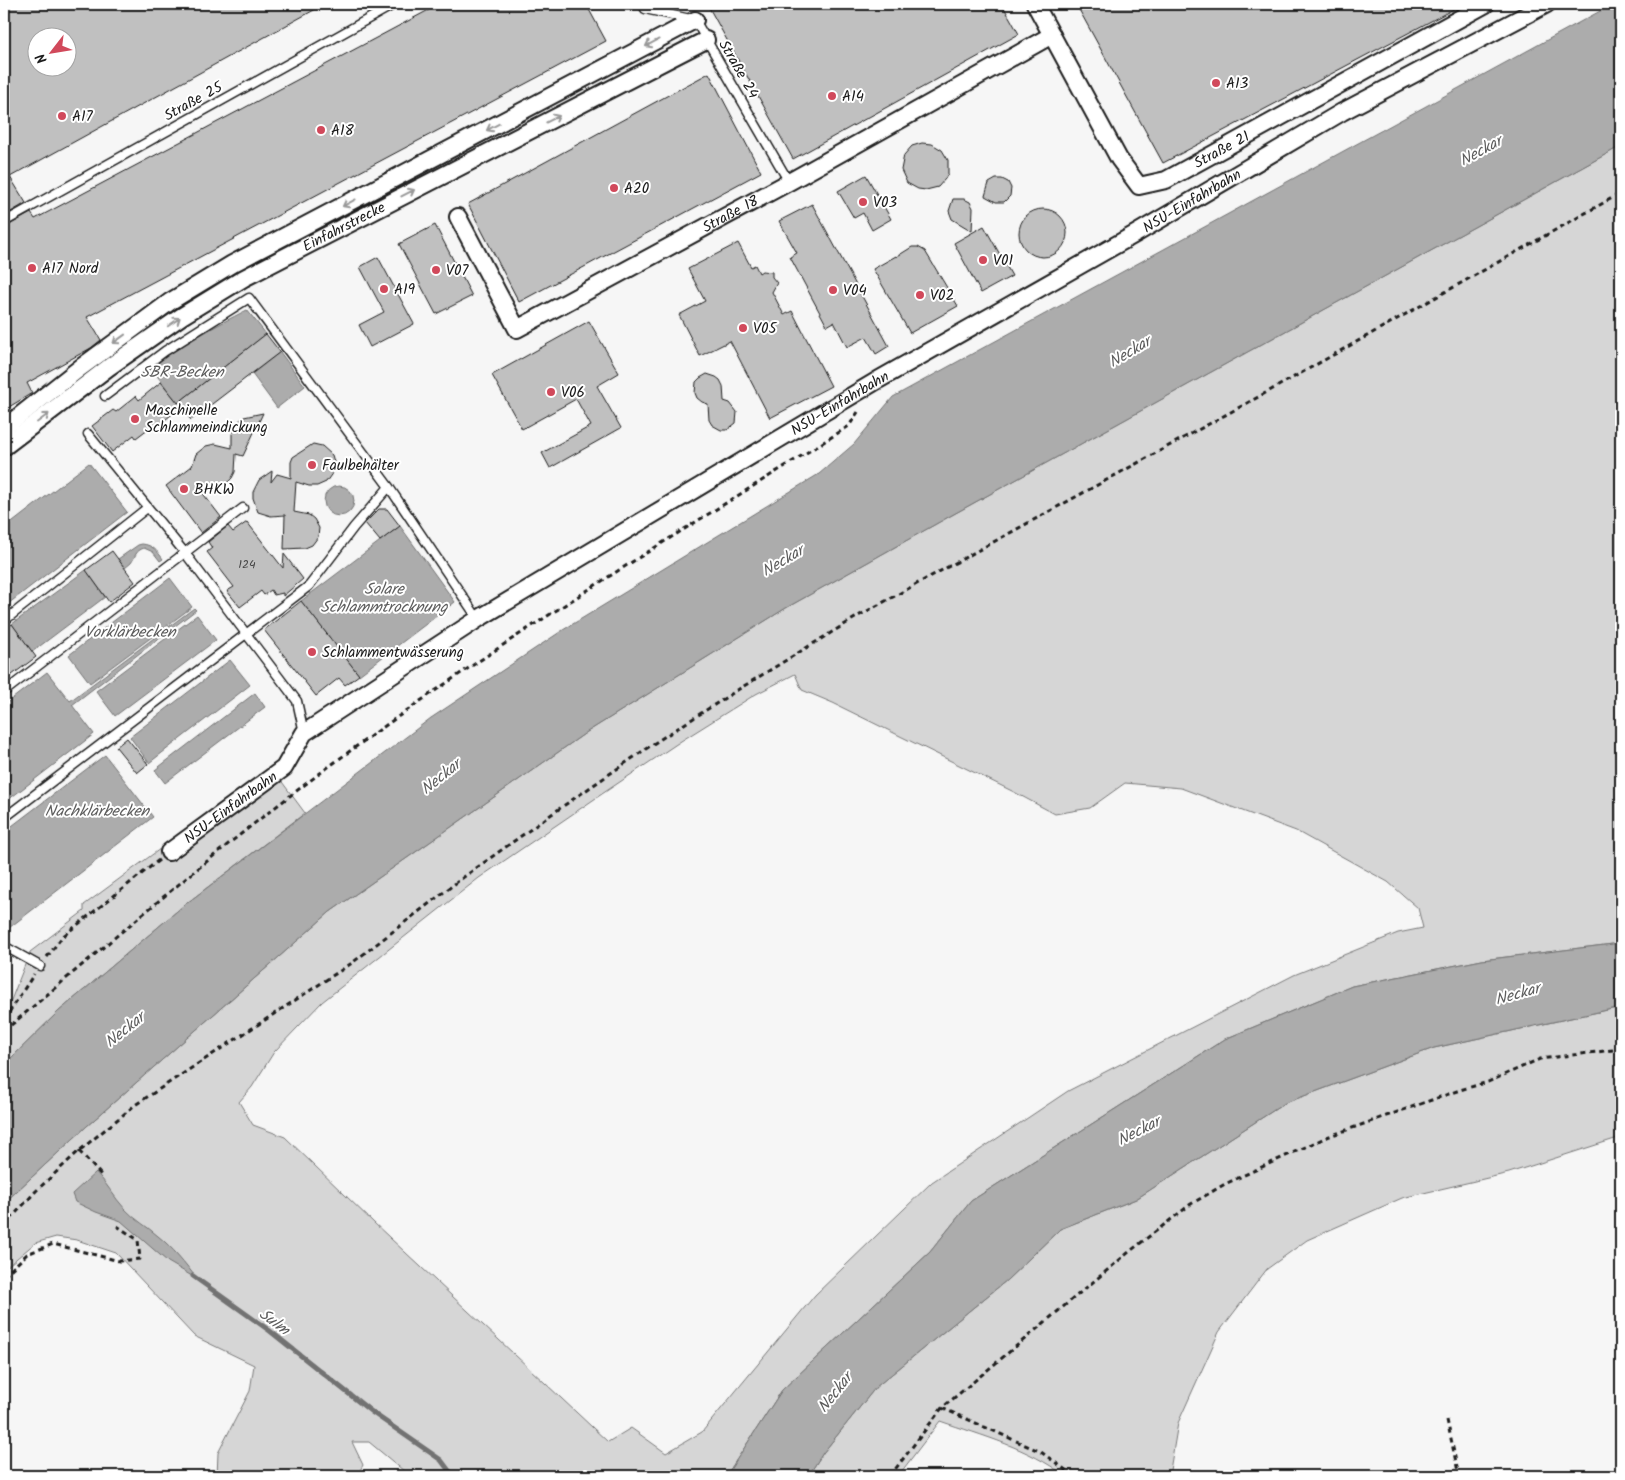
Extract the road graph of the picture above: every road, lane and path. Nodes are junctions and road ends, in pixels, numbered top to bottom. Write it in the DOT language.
graph roads {
  1 [pos="395,4"];
  2 [pos="643,4"];
  3 [pos="1035,4"];
  4 [pos="1486,4"];
  5 [pos="1546,4"];
  6 [pos="695,20"];
  7 [pos="1052,35"];
  8 [pos="706,40"];
  9 [pos="789,182"];
  10 [pos="1621,194"];
  11 [pos="458,218"];
  12 [pos="4,222"];
  13 [pos="104,396"];
  14 [pos="859,410"];
  15 [pos="4,428"];
  16 [pos="88,434"];
  17 [pos="4,447"];
  18 [pos="389,487"];
  19 [pos="148,508"];
  20 [pos="243,508"];
  21 [pos="185,553"];
  22 [pos="478,619"];
  23 [pos="4,622"];
  24 [pos="246,634"];
  25 [pos="4,692"];
  26 [pos="304,733"];
  27 [pos="4,818"];
  28 [pos="169,852"];
  29 [pos="4,946"];
  30 [pos="40,966"];
  31 [pos="4,1020"];
  32 [pos="4,1031"];
  33 [pos="1621,1049"];
  34 [pos="79,1151"];
  35 [pos="104,1176"];
  36 [pos="4,1226"];
  37 [pos="118,1226"];
  38 [pos="4,1276"];
  39 [pos="942,1408"];
  40 [pos="1447,1420"];
  41 [pos="890,1476"];
  42 [pos="1074,1476"];
  43 [pos="1459,1476"];
  1 -- 12 [label="lane, Straße 25"];
  2 -- 6 [label="lane"];
  3 -- 7 [label="street, Straße 21"];
  4 -- 7 [label="street, Straße 21"];
  5 -- 22 [label="street, NSU-Einfahrbahn"];
  6 -- 8 [label="lane, Straße 24"];
  6 -- 15 [label="street, Einfahrstrecke, one-way"];
  7 -- 9 [label="street, Straße 18"];
  8 -- 9 [label="lane, Straße 24"];
  17 -- 8 [label="street, Einfahrstrecke, one-way"];
  9 -- 11 [label="street, Straße 18"];
  10 -- 34 [label="path"];
  13 -- 18 [label="lane"];
  14 -- 32 [label="path"];
  16 -- 19 [label="lane"];
  18 -- 22 [label="lane"];
  18 -- 24 [label="lane"];
  19 -- 21 [label="lane"];
  19 -- 23 [label="lane"];
  20 -- 21 [label="lane"];
  21 -- 24 [label="lane"];
  21 -- 25 [label="lane"];
  22 -- 26 [label="street, NSU-Einfahrbahn"];
  24 -- 26 [label="lane"];
  24 -- 27 [label="lane"];
  26 -- 28 [label="street, NSU-Einfahrbahn"];
  28 -- 30 [label="path"];
  29 -- 30 [label="lane"];
  30 -- 31 [label="path"];
  33 -- 39 [label="path"];
  34 -- 35 [label="path"];
  34 -- 36 [label="path"];
  37 -- 38 [label="path"];
  39 -- 41 [label="path"];
  39 -- 42 [label="path"];
  40 -- 43 [label="path"];
}
